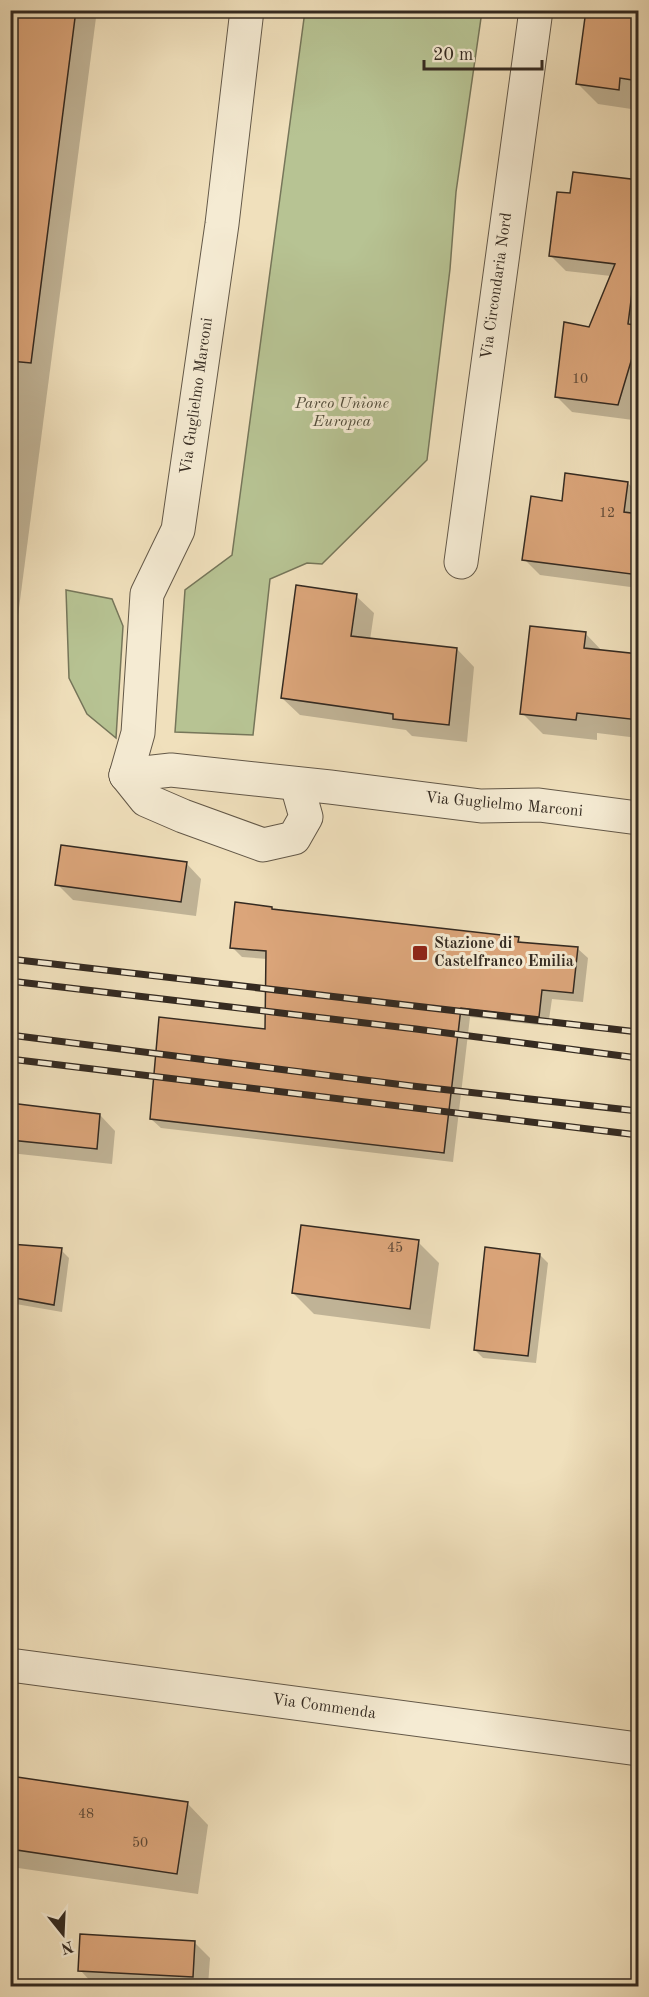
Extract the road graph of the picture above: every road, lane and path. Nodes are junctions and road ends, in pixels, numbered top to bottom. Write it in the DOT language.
graph roads {
  1 [pos="247,10"];
  2 [pos="536,10"];
  3 [pos="461,562"];
  4 [pos="126,775"];
  5 [pos="297,785"];
  6 [pos="639,818"];
  7 [pos="10,1665"];
  8 [pos="639,1749"];
  1 -- 4 [label="street, Via Guglielmo Marconi"];
  2 -- 3 [label="street, Via Circondaria Nord"];
  4 -- 5 [label="street, Via Guglielmo Marconi"];
  4 -- 5 [label="street"];
  5 -- 6 [label="street, Via Guglielmo Marconi"];
  7 -- 8 [label="street, Via Commenda"];
}
